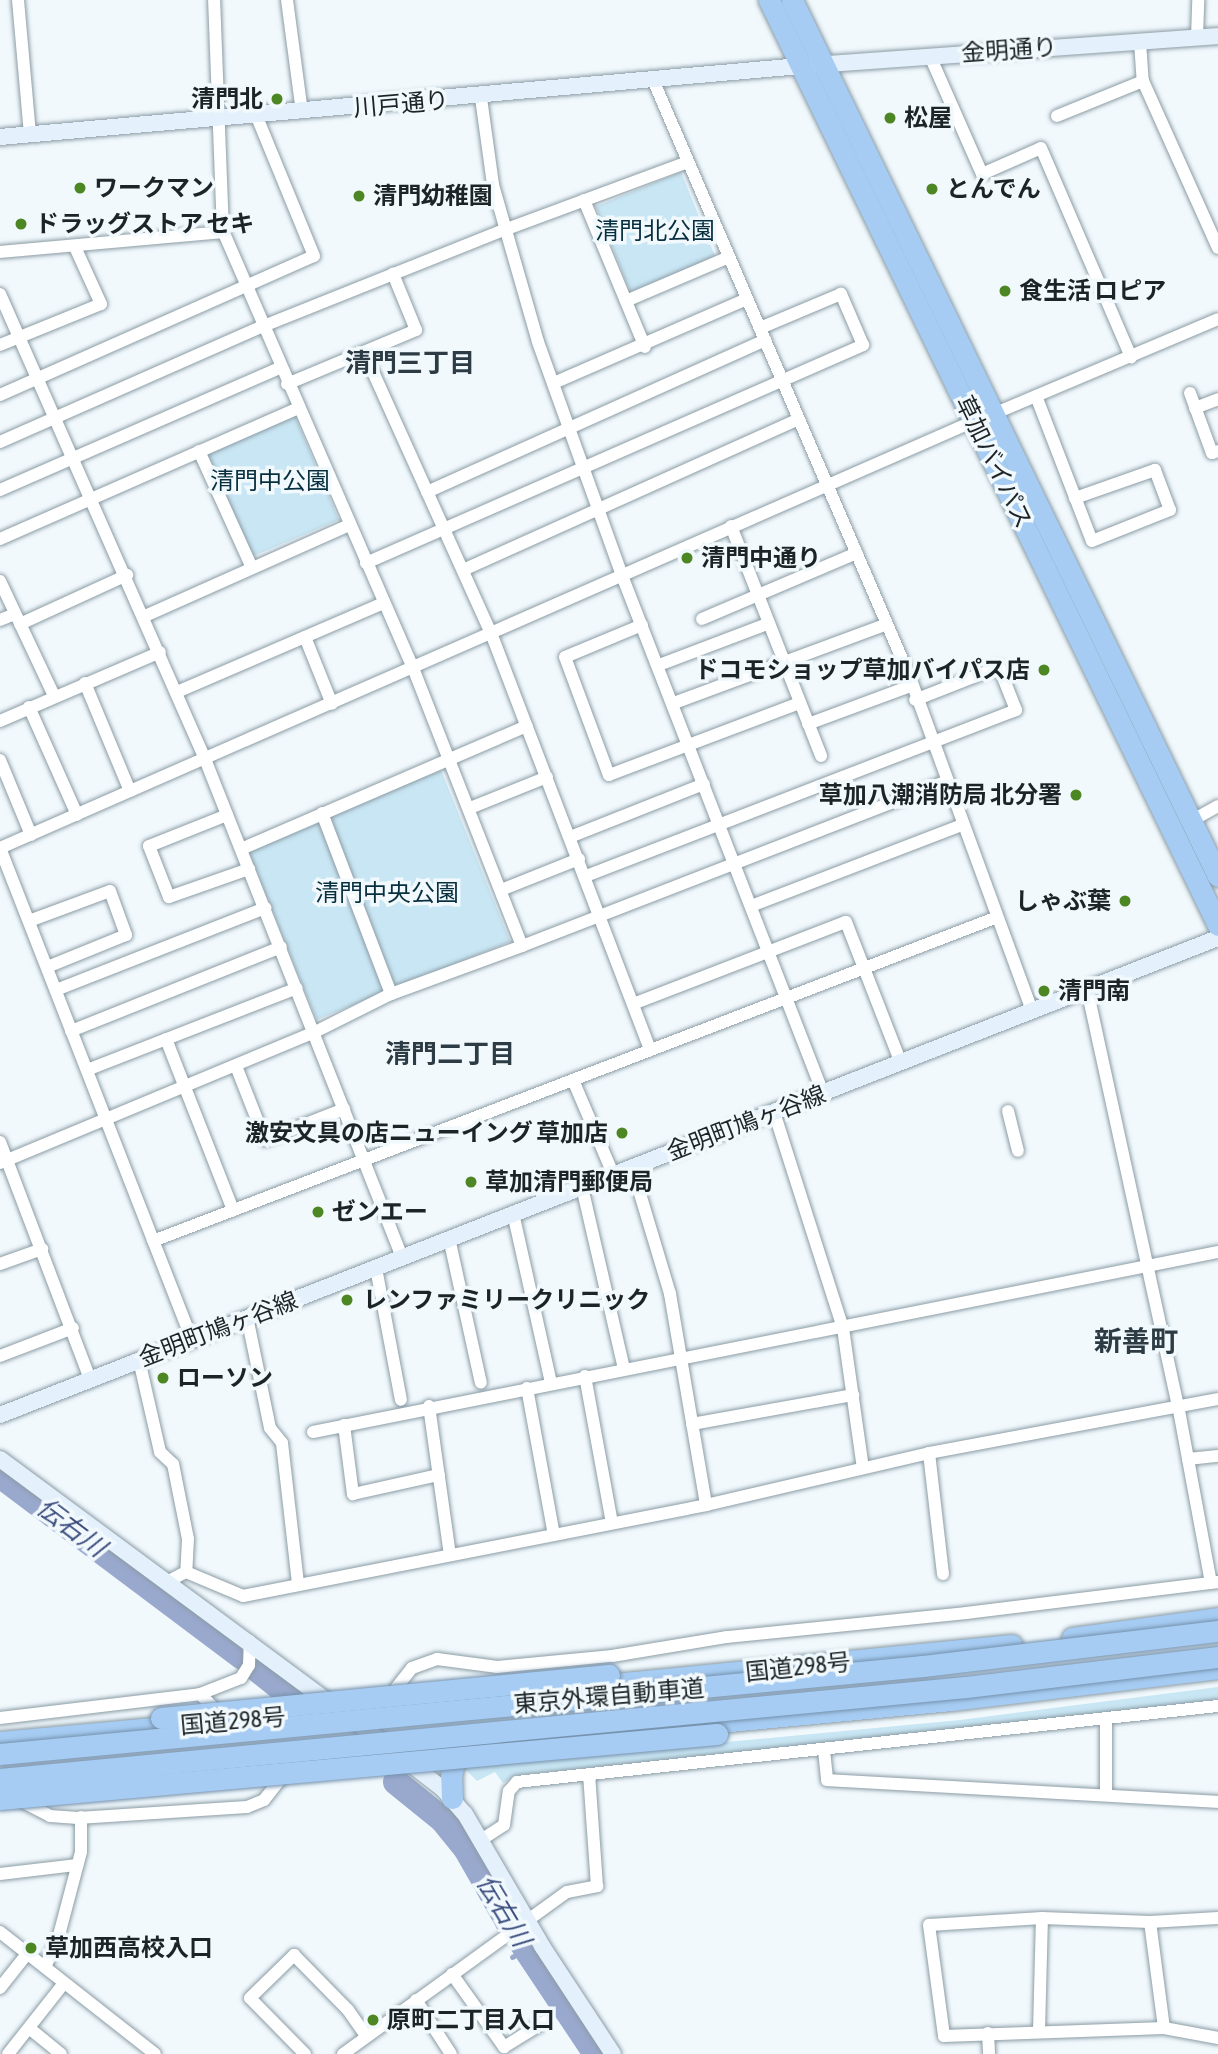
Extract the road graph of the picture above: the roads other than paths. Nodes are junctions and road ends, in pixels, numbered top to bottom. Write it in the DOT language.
graph roads {
  1 [pos="18,0"];
  2 [pos="214,0"];
  3 [pos="287,0"];
  4 [pos="769,0"];
  5 [pos="792,0"];
  6 [pos="1198,0"];
  7 [pos="1218,36"];
  8 [pos="1197,37"];
  9 [pos="1140,42"];
  10 [pos="930,56"];
  11 [pos="824,65"];
  12 [pos="801,66"];
  13 [pos="1143,81"];
  14 [pos="654,82"];
  15 [pos="481,98"];
  16 [pos="302,112"];
  17 [pos="1057,116"];
  18 [pos="257,117"];
  19 [pos="220,119"];
  20 [pos="30,135"];
  21 [pos="0,138"];
  22 [pos="688,162"];
  23 [pos="584,200"];
  24 [pos="504,230"];
  25 [pos="223,232"];
  26 [pos="75,247"];
  27 [pos="1218,248"];
  28 [pos="0,252"];
  29 [pos="729,257"];
  30 [pos="393,274"];
  31 [pos="246,289"];
  32 [pos="0,294"];
  33 [pos="747,299"];
  34 [pos="626,301"];
  35 [pos="1218,318"];
  36 [pos="261,327"];
  37 [pos="762,334"];
  38 [pos="19,337"];
  39 [pos="0,345"];
  40 [pos="645,347"];
  41 [pos="364,352"];
  42 [pos="1130,357"];
  43 [pos="279,368"];
  44 [pos="37,378"];
  45 [pos="782,380"];
  46 [pos="556,382"];
  47 [pos="287,384"];
  48 [pos="1190,393"];
  49 [pos="0,394"];
  50 [pos="1036,396"];
  51 [pos="1218,399"];
  52 [pos="298,408"];
  53 [pos="1195,408"];
  54 [pos="57,418"];
  55 [pos="982,418"];
  56 [pos="799,419"];
  57 [pos="570,426"];
  58 [pos="0,442"];
  59 [pos="199,451"];
  60 [pos="1218,451"];
  61 [pos="75,458"];
  62 [pos="582,466"];
  63 [pos="827,484"];
  64 [pos="0,490"];
  65 [pos="427,492"];
  66 [pos="92,496"];
  67 [pos="1075,498"];
  68 [pos="598,508"];
  69 [pos="349,525"];
  70 [pos="731,526"];
  71 [pos="444,530"];
  72 [pos="0,539"];
  73 [pos="857,553"];
  74 [pos="366,563"];
  75 [pos="252,568"];
  76 [pos="463,570"];
  77 [pos="621,573"];
  78 [pos="127,575"];
  79 [pos="0,581"];
  80 [pos="756,597"];
  81 [pos="384,603"];
  82 [pos="145,616"];
  83 [pos="18,619"];
  84 [pos="702,619"];
  85 [pos="0,620"];
  86 [pos="766,624"];
  87 [pos="887,624"];
  88 [pos="642,625"];
  89 [pos="491,633"];
  90 [pos="304,637"];
  91 [pos="160,652"];
  92 [pos="783,663"];
  93 [pos="659,665"];
  94 [pos="413,668"];
  95 [pos="85,683"];
  96 [pos="909,686"];
  97 [pos="177,692"];
  98 [pos="54,696"];
  99 [pos="915,700"];
  100 [pos="800,703"];
  101 [pos="332,704"];
  102 [pos="674,704"];
  103 [pos="29,707"];
  104 [pos="0,720"];
  105 [pos="808,724"];
  106 [pos="527,726"];
  107 [pos="933,743"];
  108 [pos="689,744"];
  109 [pos="449,756"];
  110 [pos="821,756"];
  111 [pos="205,759"];
  112 [pos="0,760"];
  113 [pos="547,777"];
  114 [pos="947,781"];
  115 [pos="704,784"];
  116 [pos="130,791"];
  117 [pos="1218,806"];
  118 [pos="470,808"];
  119 [pos="322,813"];
  120 [pos="76,815"];
  121 [pos="227,816"];
  122 [pos="1191,821"];
  123 [pos="720,825"];
  124 [pos="962,825"];
  125 [pos="32,835"];
  126 [pos="570,837"];
  127 [pos="0,848"];
  128 [pos="241,849"];
  129 [pos="579,859"];
  130 [pos="736,865"];
  131 [pos="249,869"];
  132 [pos="586,876"];
  133 [pos="1218,876"];
  134 [pos="501,890"];
  135 [pos="751,906"];
  136 [pos="265,908"];
  137 [pos="600,916"];
  138 [pos="995,918"];
  139 [pos="29,921"];
  140 [pos="1218,925"];
  141 [pos="1218,938"];
  142 [pos="522,946"];
  143 [pos="281,947"];
  144 [pos="768,951"];
  145 [pos="47,968"];
  146 [pos="864,968"];
  147 [pos="298,988"];
  148 [pos="1087,989"];
  149 [pos="56,990"];
  150 [pos="391,994"];
  151 [pos="786,998"];
  152 [pos="633,1004"];
  153 [pos="1032,1010"];
  154 [pos="71,1031"];
  155 [pos="316,1032"];
  156 [pos="166,1039"];
  157 [pos="650,1051"];
  158 [pos="901,1063"];
  159 [pos="236,1066"];
  160 [pos="87,1070"];
  161 [pos="573,1080"];
  162 [pos="184,1088"];
  163 [pos="823,1093"];
  164 [pos="344,1109"];
  165 [pos="1008,1111"];
  166 [pos="774,1112"];
  167 [pos="107,1121"];
  168 [pos="0,1142"];
  169 [pos="1018,1150"];
  170 [pos="4,1161"];
  171 [pos="363,1161"];
  172 [pos="632,1167"];
  173 [pos="613,1174"];
  174 [pos="582,1187"];
  175 [pos="233,1210"];
  176 [pos="513,1213"];
  177 [pos="449,1238"];
  178 [pos="153,1241"];
  179 [pos="42,1249"];
  180 [pos="1218,1252"];
  181 [pos="402,1257"];
  182 [pos="0,1264"];
  183 [pos="376,1268"];
  184 [pos="1146,1269"];
  185 [pos="247,1317"];
  186 [pos="73,1328"];
  187 [pos="843,1328"];
  188 [pos="192,1339"];
  189 [pos="0,1356"];
  190 [pos="680,1357"];
  191 [pos="139,1360"];
  192 [pos="624,1369"];
  193 [pos="585,1377"];
  194 [pos="90,1379"];
  195 [pos="481,1383"];
  196 [pos="551,1383"];
  197 [pos="527,1388"];
  198 [pos="853,1395"];
  199 [pos="1218,1399"];
  200 [pos="401,1400"];
  201 [pos="1178,1405"];
  202 [pos="429,1406"];
  203 [pos="0,1415"];
  204 [pos="692,1424"];
  205 [pos="344,1425"];
  206 [pos="313,1432"];
  207 [pos="929,1454"];
  208 [pos="1218,1456"];
  209 [pos="0,1459"];
  210 [pos="1188,1459"];
  211 [pos="863,1468"];
  212 [pos="439,1475"];
  213 [pos="706,1505"];
  214 [pos="612,1523"];
  215 [pos="554,1535"];
  216 [pos="450,1555"];
  217 [pos="186,1572"];
  218 [pos="943,1574"];
  219 [pos="1214,1582"];
  220 [pos="165,1583"];
  221 [pos="298,1583"];
  222 [pos="1218,1611"];
  223 [pos="1218,1618"];
  224 [pos="1218,1630"];
  225 [pos="1054,1640"];
  226 [pos="250,1641"];
  227 [pos="949,1652"];
  228 [pos="1218,1657"];
  229 [pos="1218,1668"];
  230 [pos="1218,1675"];
  231 [pos="1060,1688"];
  232 [pos="200,1694"];
  233 [pos="951,1700"];
  234 [pos="393,1705"];
  235 [pos="1218,1706"];
  236 [pos="340,1710"];
  237 [pos="0,1718"];
  238 [pos="228,1721"];
  239 [pos="1106,1721"];
  240 [pos="0,1740"];
  241 [pos="459,1746"];
  242 [pos="824,1750"];
  243 [pos="395,1752"];
  244 [pos="0,1754"];
  245 [pos="294,1762"];
  246 [pos="589,1775"];
  247 [pos="1,1789"];
  248 [pos="1106,1794"];
  249 [pos="453,1798"];
  250 [pos="1218,1802"];
  251 [pos="81,1817"];
  252 [pos="481,1840"];
  253 [pos="77,1864"];
  254 [pos="0,1874"];
  255 [pos="1042,1918"];
  256 [pos="1218,1918"];
  257 [pos="1150,1922"];
  258 [pos="523,1925"];
  259 [pos="0,1932"];
  260 [pos="27,1954"];
  261 [pos="45,1967"];
  262 [pos="452,1974"];
  263 [pos="64,1983"];
  264 [pos="0,1988"];
  265 [pos="416,2000"];
  266 [pos="546,2021"];
  267 [pos="29,2028"];
  268 [pos="1164,2028"];
  269 [pos="1039,2031"];
  270 [pos="988,2033"];
  271 [pos="366,2036"];
  272 [pos="1218,2038"];
  273 [pos="8,2054"];
  274 [pos="61,2054"];
  275 [pos="155,2054"];
  276 [pos="305,2054"];
  277 [pos="343,2054"];
  278 [pos="451,2054"];
  279 [pos="613,2054"];
  280 [pos="989,2054"];
  1 -- 20 [label="street"];
  2 -- 19 [label="street"];
  3 -- 16 [label="street"];
  4 -- 12 [label="highway, 草加バイパス"];
  5 -- 11 [label="highway, 草加バイパス"];
  6 -- 8 [label="street"];
  7 -- 8 [label="street, 金明通り"];
  8 -- 9 [label="street, 金明通り"];
  9 -- 10 [label="street, 金明通り"];
  9 -- 13 [label="street"];
  10 -- 11 [label="street, 金明通り"];
  10 -- 42 [label="street"];
  11 -- 12 [label="street, 金明通り"];
  11 -- 55 [label="highway, 草加バイパス"];
  12 -- 14 [label="street, 川戸通り"];
  12 -- 55 [label="highway, 草加バイパス"];
  13 -- 17 [label="street"];
  13 -- 27 [label="street"];
  14 -- 15 [label="street, 川戸通り"];
  14 -- 22 [label="street"];
  15 -- 16 [label="street, 川戸通り"];
  15 -- 24 [label="street"];
  16 -- 18 [label="street, 川戸通り"];
  18 -- 19 [label="street, 川戸通り"];
  18 -- 31 [label="street"];
  19 -- 20 [label="street, 川戸通り"];
  19 -- 25 [label="street"];
  20 -- 21 [label="street, 川戸通り"];
  22 -- 23 [label="street"];
  22 -- 29 [label="street"];
  23 -- 24 [label="street"];
  23 -- 34 [label="street"];
  24 -- 30 [label="street"];
  24 -- 46 [label="street"];
  25 -- 26 [label="street"];
  25 -- 31 [label="street"];
  26 -- 28 [label="street"];
  26 -- 38 [label="street"];
  29 -- 33 [label="street"];
  29 -- 34 [label="street"];
  30 -- 36 [label="street"];
  30 -- 41 [label="street"];
  31 -- 36 [label="street"];
  31 -- 44 [label="street"];
  32 -- 38 [label="street"];
  33 -- 37 [label="street"];
  33 -- 40 [label="street"];
  34 -- 40 [label="street"];
  35 -- 42 [label="street"];
  36 -- 43 [label="street"];
  36 -- 54 [label="street"];
  37 -- 45 [label="street"];
  37 -- 45 [label="street"];
  37 -- 57 [label="street"];
  38 -- 39 [label="street"];
  38 -- 44 [label="street"];
  40 -- 46 [label="street"];
  41 -- 47 [label="street"];
  41 -- 65 [label="street"];
  42 -- 50 [label="street"];
  43 -- 47 [label="street"];
  43 -- 61 [label="street"];
  44 -- 49 [label="street"];
  44 -- 54 [label="street"];
  45 -- 56 [label="street"];
  45 -- 62 [label="street"];
  46 -- 57 [label="street"];
  47 -- 52 [label="street"];
  48 -- 53 [label="street"];
  50 -- 55 [label="street"];
  50 -- 67 [label="street"];
  51 -- 53 [label="street"];
  52 -- 59 [label="street"];
  52 -- 69 [label="street"];
  53 -- 60 [label="street"];
  54 -- 58 [label="street"];
  54 -- 61 [label="street"];
  55 -- 63 [label="street"];
  55 -- 122 [label="highway, 草加バイパス"];
  55 -- 140 [label="highway, 草加バイパス"];
  56 -- 63 [label="street"];
  56 -- 68 [label="street"];
  57 -- 62 [label="street"];
  57 -- 65 [label="street"];
  59 -- 66 [label="street"];
  59 -- 75 [label="street"];
  61 -- 64 [label="street"];
  61 -- 66 [label="street"];
  62 -- 68 [label="street"];
  62 -- 71 [label="street"];
  63 -- 70 [label="street"];
  63 -- 73 [label="street"];
  65 -- 71 [label="street"];
  66 -- 72 [label="street"];
  66 -- 78 [label="street"];
  67 -- 67 [label="street"];
  68 -- 76 [label="street"];
  68 -- 77 [label="street"];
  69 -- 74 [label="street"];
  69 -- 75 [label="street"];
  70 -- 77 [label="street"];
  70 -- 80 [label="street"];
  71 -- 74 [label="street"];
  71 -- 76 [label="street"];
  73 -- 80 [label="street"];
  73 -- 87 [label="street"];
  74 -- 81 [label="street"];
  75 -- 82 [label="street"];
  76 -- 89 [label="street"];
  77 -- 88 [label="street"];
  77 -- 89 [label="street"];
  78 -- 82 [label="street"];
  78 -- 83 [label="street"];
  79 -- 83 [label="street"];
  80 -- 84 [label="street"];
  80 -- 86 [label="street"];
  81 -- 90 [label="street"];
  81 -- 94 [label="street"];
  82 -- 91 [label="street"];
  83 -- 85 [label="street"];
  83 -- 98 [label="street"];
  86 -- 92 [label="street"];
  86 -- 93 [label="street"];
  87 -- 92 [label="street"];
  87 -- 96 [label="street"];
  88 -- 93 [label="street"];
  88 -- 108 [label="street"];
  89 -- 94 [label="street"];
  89 -- 106 [label="street"];
  90 -- 97 [label="street"];
  90 -- 101 [label="street"];
  91 -- 95 [label="street"];
  91 -- 97 [label="street"];
  92 -- 100 [label="street"];
  92 -- 102 [label="street"];
  93 -- 102 [label="street"];
  94 -- 101 [label="street"];
  94 -- 109 [label="street"];
  95 -- 98 [label="street"];
  95 -- 116 [label="street"];
  96 -- 99 [label="street"];
  96 -- 105 [label="street"];
  97 -- 111 [label="street"];
  98 -- 103 [label="street"];
  99 -- 107 [label="street"];
  99 -- 107 [label="street"];
  100 -- 105 [label="street"];
  100 -- 108 [label="street"];
  101 -- 111 [label="street"];
  102 -- 108 [label="street"];
  103 -- 104 [label="street"];
  103 -- 120 [label="street"];
  105 -- 110 [label="street"];
  106 -- 109 [label="street"];
  106 -- 113 [label="street"];
  107 -- 114 [label="street"];
  107 -- 123 [label="street"];
  108 -- 115 [label="street"];
  109 -- 118 [label="street"];
  109 -- 119 [label="street"];
  111 -- 116 [label="street"];
  111 -- 121 [label="street"];
  112 -- 125 [label="street"];
  113 -- 118 [label="street"];
  113 -- 126 [label="street"];
  114 -- 124 [label="street"];
  114 -- 130 [label="street"];
  115 -- 123 [label="street"];
  115 -- 126 [label="street"];
  116 -- 120 [label="street"];
  117 -- 122 [label="street"];
  118 -- 134 [label="street"];
  119 -- 128 [label="street"];
  119 -- 150 [label="street"];
  120 -- 125 [label="street"];
  121 -- 128 [label="street"];
  121 -- 131 [label="street"];
  122 -- 133 [label="highway, 草加バイパス"];
  123 -- 130 [label="street"];
  123 -- 132 [label="street"];
  124 -- 135 [label="street"];
  124 -- 138 [label="street"];
  125 -- 127 [label="street"];
  126 -- 129 [label="street"];
  127 -- 139 [label="street"];
  128 -- 131 [label="street"];
  129 -- 132 [label="street"];
  129 -- 134 [label="street"];
  130 -- 135 [label="street"];
  130 -- 137 [label="street"];
  131 -- 136 [label="street"];
  132 -- 137 [label="street"];
  134 -- 142 [label="street"];
  135 -- 144 [label="street"];
  136 -- 143 [label="street"];
  136 -- 149 [label="street"];
  137 -- 142 [label="street"];
  137 -- 152 [label="street"];
  138 -- 146 [label="street"];
  138 -- 153 [label="street"];
  139 -- 145 [label="street"];
  139 -- 145 [label="street"];
  141 -- 148 [label="street, 金明町鳩ヶ谷線"];
  142 -- 150 [label="street"];
  143 -- 147 [label="street"];
  143 -- 154 [label="street"];
  144 -- 146 [label="street"];
  144 -- 151 [label="street"];
  144 -- 152 [label="street"];
  145 -- 149 [label="street"];
  146 -- 151 [label="street"];
  146 -- 158 [label="street"];
  147 -- 155 [label="street"];
  147 -- 156 [label="street"];
  148 -- 153 [label="street, 金明町鳩ヶ谷線"];
  148 -- 184 [label="street"];
  149 -- 154 [label="street"];
  150 -- 155 [label="street"];
  151 -- 157 [label="street"];
  151 -- 163 [label="street"];
  152 -- 157 [label="street"];
  153 -- 158 [label="street, 金明町鳩ヶ谷線"];
  154 -- 160 [label="street"];
  155 -- 159 [label="street"];
  155 -- 164 [label="street"];
  156 -- 160 [label="street"];
  156 -- 162 [label="street"];
  157 -- 161 [label="street"];
  158 -- 163 [label="street, 金明町鳩ヶ谷線"];
  159 -- 162 [label="street"];
  159 -- 164 [label="street"];
  160 -- 167 [label="street"];
  161 -- 171 [label="street"];
  161 -- 173 [label="street"];
  162 -- 167 [label="street"];
  162 -- 175 [label="street"];
  163 -- 166 [label="street, 金明町鳩ヶ谷線"];
  164 -- 171 [label="street"];
  165 -- 169 [label="street"];
  166 -- 172 [label="street, 金明町鳩ヶ谷線"];
  166 -- 187 [label="street"];
  167 -- 170 [label="street"];
  167 -- 178 [label="street"];
  168 -- 170 [label="street"];
  170 -- 179 [label="street"];
  171 -- 175 [label="street"];
  171 -- 181 [label="street"];
  172 -- 173 [label="street, 金明町鳩ヶ谷線"];
  172 -- 190 [label="street"];
  173 -- 174 [label="street, 金明町鳩ヶ谷線"];
  174 -- 176 [label="street, 金明町鳩ヶ谷線"];
  174 -- 192 [label="street"];
  175 -- 178 [label="street"];
  176 -- 177 [label="street, 金明町鳩ヶ谷線"];
  176 -- 196 [label="street"];
  177 -- 181 [label="street, 金明町鳩ヶ谷線"];
  177 -- 195 [label="street"];
  178 -- 188 [label="street"];
  179 -- 182 [label="street"];
  179 -- 186 [label="street"];
  180 -- 184 [label="street"];
  181 -- 183 [label="street, 金明町鳩ヶ谷線"];
  183 -- 185 [label="street, 金明町鳩ヶ谷線"];
  183 -- 200 [label="street"];
  184 -- 187 [label="street"];
  184 -- 201 [label="street"];
  185 -- 188 [label="street, 金明町鳩ヶ谷線"];
  185 -- 221 [label="street"];
  186 -- 189 [label="street"];
  186 -- 194 [label="street"];
  187 -- 190 [label="street"];
  187 -- 198 [label="street"];
  188 -- 191 [label="street, 金明町鳩ヶ谷線"];
  190 -- 192 [label="street"];
  190 -- 204 [label="street"];
  191 -- 194 [label="street, 金明町鳩ヶ谷線"];
  191 -- 217 [label="street"];
  192 -- 193 [label="street"];
  193 -- 196 [label="street"];
  193 -- 214 [label="street"];
  194 -- 203 [label="street, 金明町鳩ヶ谷線"];
  196 -- 197 [label="street"];
  197 -- 202 [label="street"];
  197 -- 215 [label="street"];
  198 -- 204 [label="street"];
  198 -- 211 [label="street"];
  199 -- 201 [label="street"];
  201 -- 207 [label="street"];
  201 -- 210 [label="street"];
  202 -- 205 [label="street"];
  202 -- 212 [label="street"];
  204 -- 213 [label="street"];
  205 -- 206 [label="street"];
  205 -- 212 [label="street"];
  207 -- 211 [label="street"];
  207 -- 218 [label="street"];
  208 -- 210 [label="street"];
  209 -- 220 [label="street"];
  210 -- 219 [label="street"];
  211 -- 213 [label="street"];
  212 -- 216 [label="street"];
  213 -- 214 [label="street"];
  214 -- 215 [label="street"];
  215 -- 216 [label="street"];
  216 -- 221 [label="street"];
  217 -- 220 [label="street"];
  217 -- 221 [label="street"];
  219 -- 234 [label="street"];
  220 -- 226 [label="street"];
  222 -- 225 [label="highway"];
  223 -- 225 [label="highway, 国道298号"];
  224 -- 244 [label="highway, 東京外環自動車道, bridge"];
  225 -- 227 [label="highway, 国道298号"];
  226 -- 232 [label="street"];
  226 -- 236 [label="street"];
  227 -- 234 [label="highway, 国道298号"];
  227 -- 240 [label="highway, bridge"];
  228 -- 247 [label="highway, 東京外環自動車道, bridge"];
  229 -- 231 [label="highway, 国道298号"];
  230 -- 231 [label="highway"];
  231 -- 233 [label="highway, 国道298号"];
  232 -- 237 [label="street"];
  232 -- 238 [label="street"];
  233 -- 241 [label="highway, 国道298号"];
  233 -- 247 [label="highway, bridge"];
  234 -- 236 [label="highway, 国道298号"];
  235 -- 239 [label="street"];
  236 -- 238 [label="highway, 国道298号"];
  236 -- 243 [label="street"];
  238 -- 240 [label="highway, 国道298号"];
  239 -- 242 [label="street"];
  239 -- 248 [label="street"];
  241 -- 243 [label="highway, 国道298号"];
  241 -- 249 [label="highway"];
  242 -- 246 [label="street"];
  242 -- 248 [label="street"];
  243 -- 245 [label="highway, 国道298号"];
  243 -- 249 [label="street"];
  245 -- 247 [label="highway, 国道298号"];
  245 -- 251 [label="street"];
  246 -- 252 [label="street"];
  246 -- 258 [label="street"];
  247 -- 251 [label="street"];
  248 -- 250 [label="street"];
  249 -- 252 [label="street"];
  251 -- 253 [label="street"];
  252 -- 258 [label="street"];
  253 -- 254 [label="street"];
  253 -- 261 [label="street"];
  255 -- 257 [label="street"];
  255 -- 269 [label="street"];
  255 -- 270 [label="street"];
  256 -- 257 [label="street"];
  257 -- 268 [label="street"];
  258 -- 262 [label="street"];
  258 -- 279 [label="street"];
  259 -- 260 [label="street"];
  260 -- 261 [label="street"];
  260 -- 264 [label="street"];
  261 -- 263 [label="street"];
  262 -- 265 [label="street"];
  262 -- 266 [label="street"];
  263 -- 267 [label="street"];
  263 -- 275 [label="street"];
  265 -- 271 [label="street"];
  265 -- 278 [label="street"];
  267 -- 273 [label="street"];
  267 -- 274 [label="street"];
  268 -- 269 [label="street"];
  268 -- 272 [label="street"];
  269 -- 270 [label="street"];
  270 -- 280 [label="street"];
  271 -- 276 [label="street"];
  271 -- 277 [label="street"];
}
